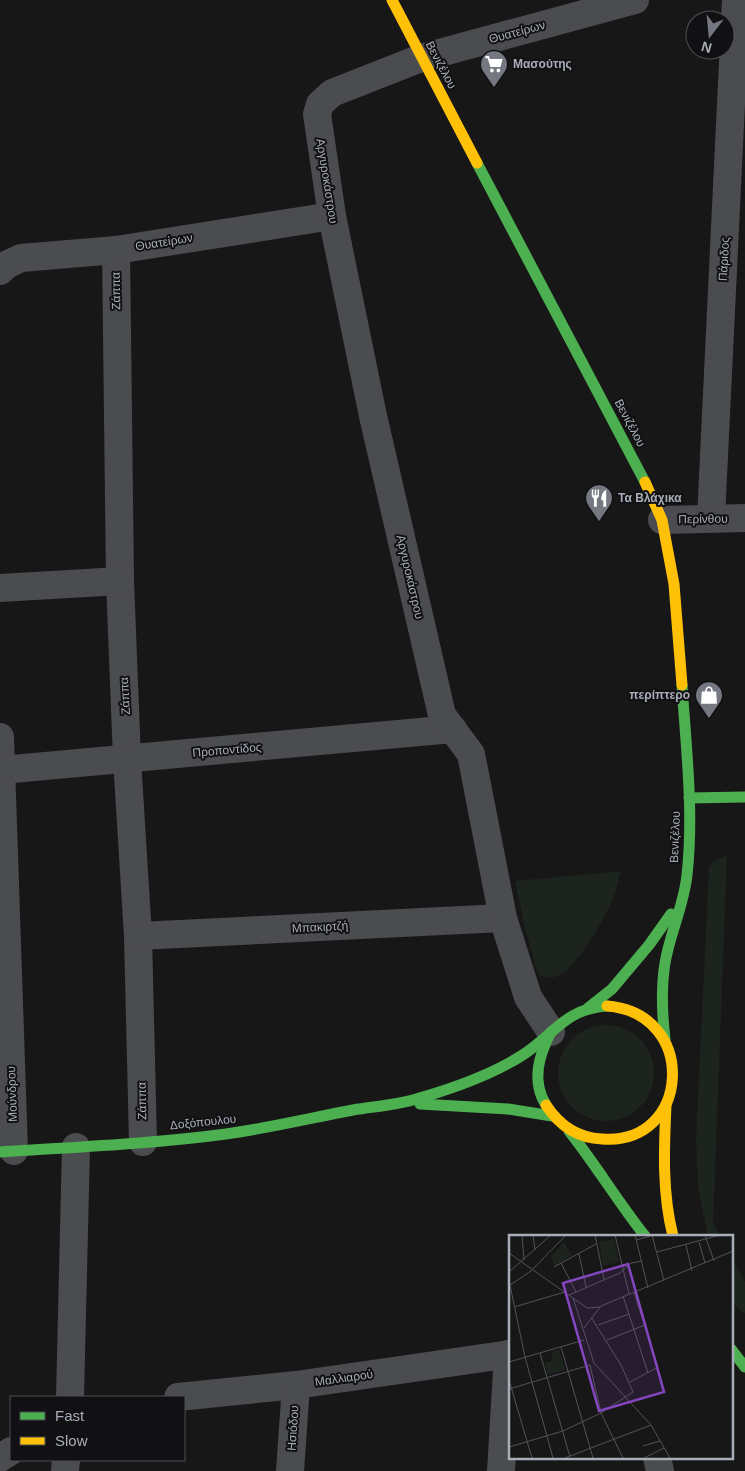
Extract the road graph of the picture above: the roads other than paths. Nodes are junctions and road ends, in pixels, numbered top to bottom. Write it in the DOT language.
graph roads {
  1 [pos="392,0"];
  2 [pos="635,0"];
  3 [pos="736,0"];
  4 [pos="421,58"];
  5 [pos="320,104"];
  6 [pos="332,216"];
  7 [pos="116,250"];
  8 [pos="0,271"];
  9 [pos="711,518"];
  10 [pos="745,518"];
  11 [pos="662,520"];
  12 [pos="120,581"];
  13 [pos="0,588"];
  14 [pos="453,729"];
  15 [pos="0,737"];
  16 [pos="128,760"];
  17 [pos="1,770"];
  18 [pos="745,797"];
  19 [pos="690,798"];
  20 [pos="680,902"];
  21 [pos="503,918"];
  22 [pos="138,936"];
  23 [pos="588,1008"];
  24 [pos="551,1032"];
  25 [pos="665,1040"];
  26 [pos="406,1102"];
  27 [pos="666,1104"];
  28 [pos="552,1116"];
  29 [pos="569,1131"];
  30 [pos="143,1142"];
  31 [pos="76,1147"];
  32 [pos="7,1151"];
  33 [pos="644,1235"];
  34 [pos="673,1235"];
  35 [pos="732,1350"];
  36 [pos="509,1354"];
  37 [pos="745,1367"];
  38 [pos="296,1385"];
  39 [pos="70,1396"];
  40 [pos="185,1396"];
  41 [pos="657,1458"];
  42 [pos="290,1471"];
  43 [pos="501,1471"];
  44 [pos="660,1471"];
  1 -- 4 [label="main road, Βενιζέλου"];
  2 -- 4 [label="street, Θυατείρων"];
  3 -- 9 [label="street, Πάριδος"];
  4 -- 5 [label="street, Θυατείρων"];
  4 -- 11 [label="main road, Βενιζέλου"];
  5 -- 6 [label="street, Αργυροκάστρου"];
  6 -- 7 [label="street, Θυατείρων"];
  6 -- 14 [label="street, Αργυροκάστρου"];
  7 -- 8 [label="street, Θυατείρων"];
  7 -- 12 [label="street, Ζάππα"];
  9 -- 10 [label="street, Περίνθου"];
  9 -- 11 [label="street, Περίνθου"];
  11 -- 19 [label="main road, Βενιζέλου"];
  12 -- 13 [label="street"];
  12 -- 16 [label="street, Ζάππα"];
  14 -- 16 [label="street, Προποντίδος"];
  14 -- 21 [label="street, Αργυροκάστρου"];
  15 -- 17 [label="street, Μούνδρου"];
  16 -- 17 [label="street, Προποντίδος"];
  16 -- 22 [label="street, Ζάππα"];
  17 -- 32 [label="street, Μούνδρου"];
  18 -- 19 [label="main road"];
  19 -- 20 [label="main road, Βενιζέλου"];
  20 -- 23 [label="main road, Βενιζέλου"];
  20 -- 25 [label="main road, Βενιζέλου"];
  21 -- 22 [label="street, Μπακιρτζή"];
  21 -- 24 [label="street, Αργυροκάστρου"];
  22 -- 30 [label="street, Ζάππα"];
  23 -- 24 [label="main road"];
  23 -- 25 [label="main road"];
  24 -- 26 [label="main road"];
  24 -- 28 [label="main road"];
  25 -- 27 [label="main road"];
  26 -- 28 [label="main road"];
  26 -- 30 [label="main road, Δοξόπουλου"];
  27 -- 29 [label="main road"];
  27 -- 34 [label="main road"];
  28 -- 29 [label="main road"];
  29 -- 33 [label="main road"];
  30 -- 31 [label="main road, Δοξόπουλου"];
  31 -- 32 [label="main road, Δοξόπουλου"];
  31 -- 39 [label="street"];
  35 -- 37 [label="main road"];
  36 -- 38 [label="street, Μαλλιαρού"];
  36 -- 43 [label="street"];
  38 -- 40 [label="street, Μαλλιαρού"];
  38 -- 42 [label="street, Ησιόδου"];
  41 -- 44 [label="street"];
}
